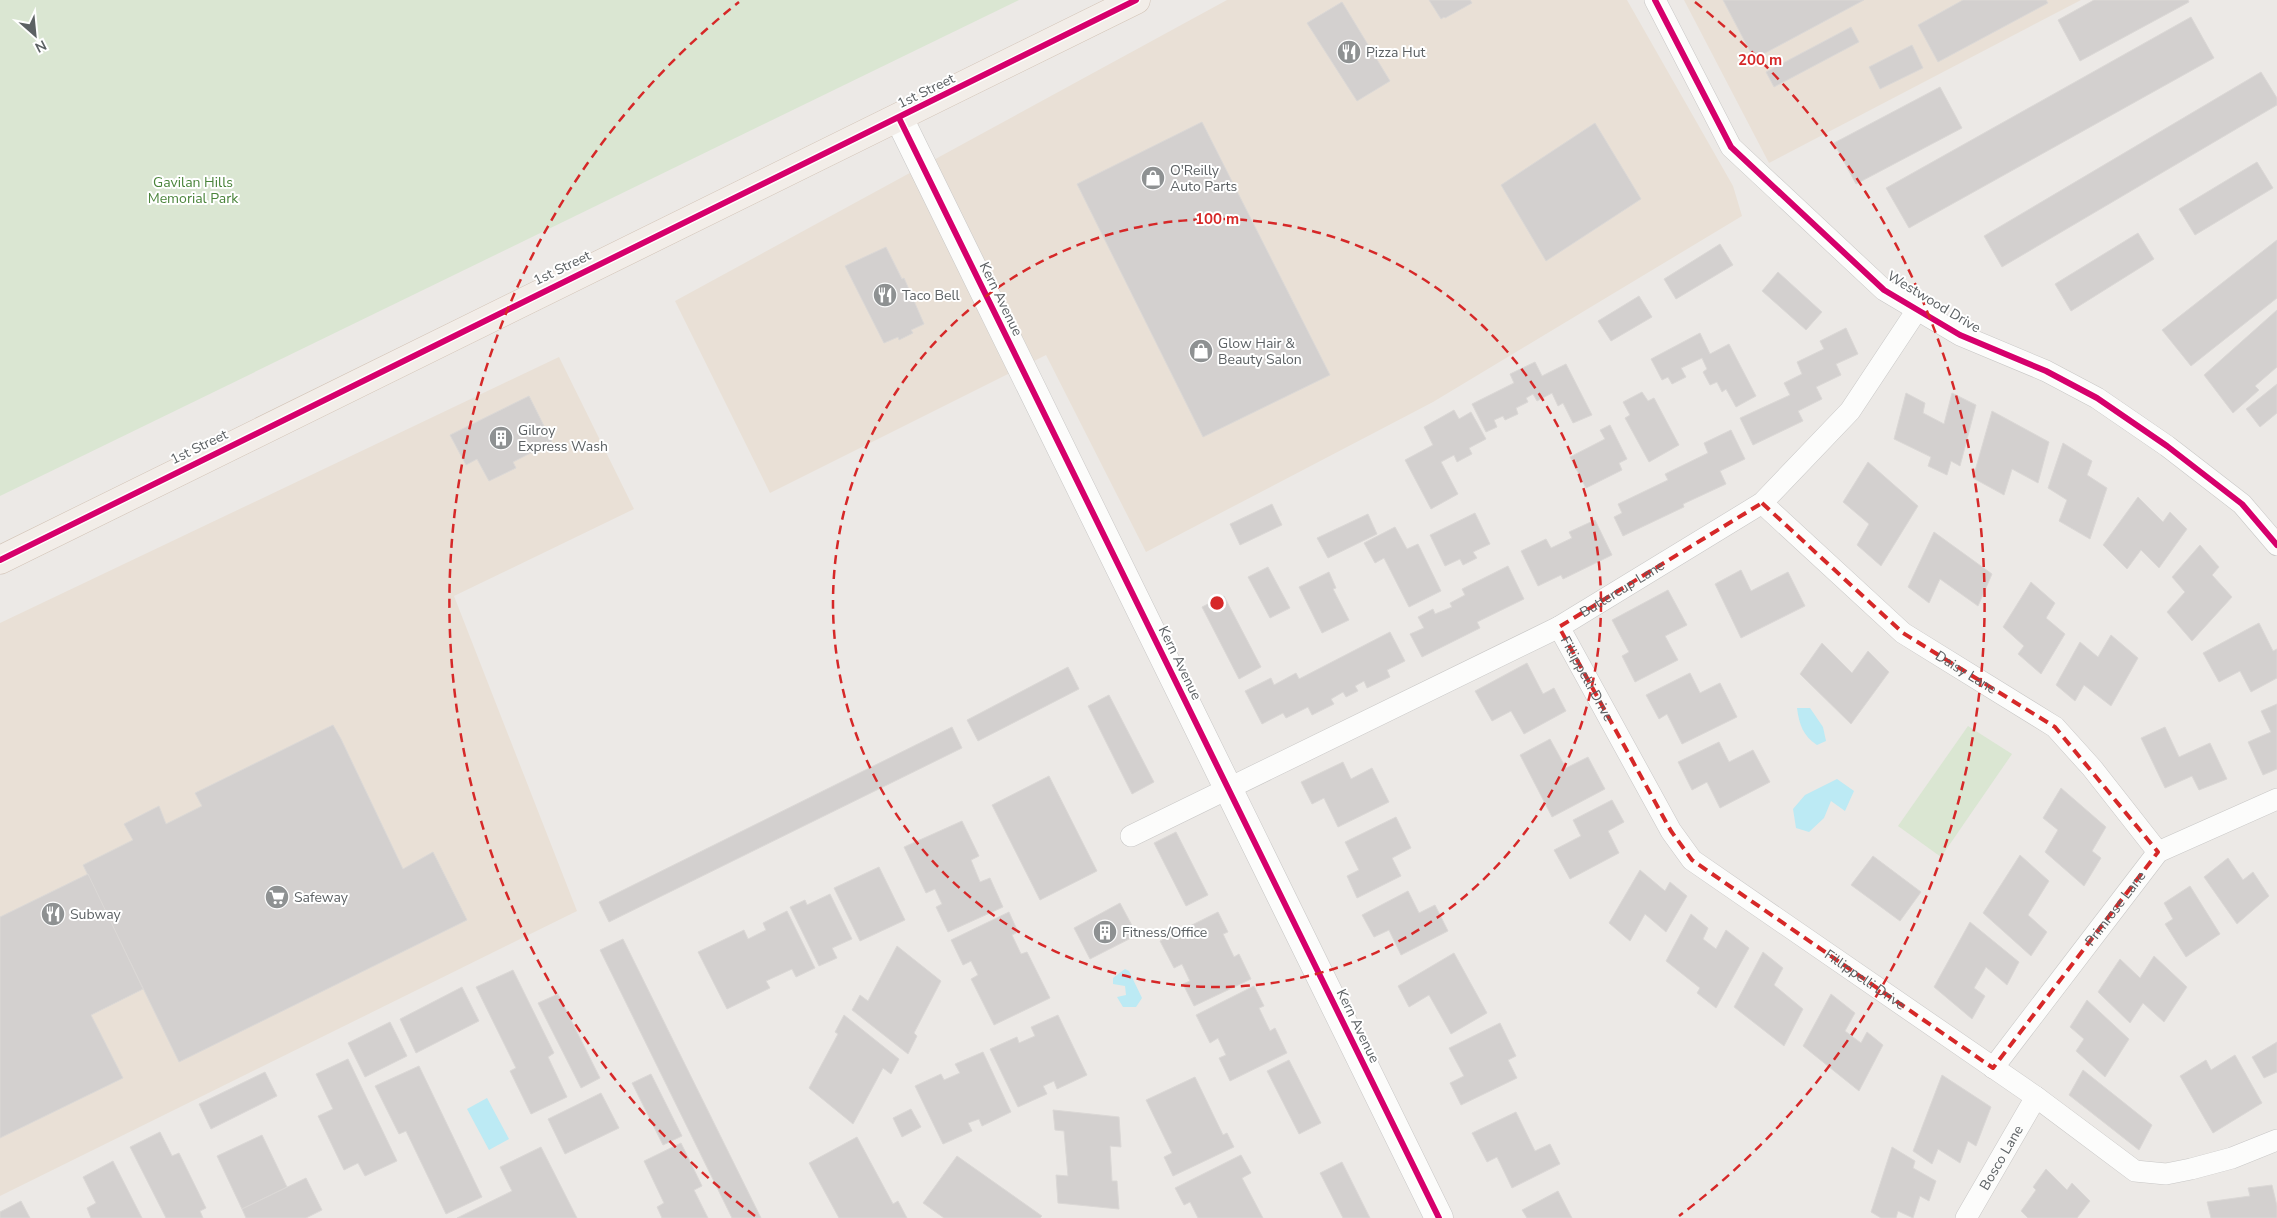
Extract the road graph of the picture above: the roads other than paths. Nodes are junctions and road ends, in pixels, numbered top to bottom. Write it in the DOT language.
graph roads {
  1 [pos="1136,0"];
  2 [pos="1655,0"];
  3 [pos="900,118"];
  4 [pos="1917,310"];
  5 [pos="1762,503"];
  6 [pos="2277,545"];
  7 [pos="0,560"];
  8 [pos="1559,627"];
  9 [pos="1227,788"];
  10 [pos="2277,799"];
  11 [pos="1131,836"];
  12 [pos="2158,852"];
  13 [pos="1993,1068"];
  14 [pos="2036,1098"];
  15 [pos="2277,1140"];
  16 [pos="1439,1218"];
  17 [pos="1966,1218"];
  1 -- 3 [label="main road, 1st Street"];
  2 -- 4 [label="street, Westwood Drive"];
  3 -- 7 [label="main road, 1st Street"];
  3 -- 9 [label="street, Kern Avenue"];
  4 -- 5 [label="street, Buttercup Lane"];
  4 -- 6 [label="street, Westwood Drive"];
  5 -- 8 [label="street, Buttercup Lane"];
  5 -- 12 [label="street, Daisy Lane"];
  8 -- 9 [label="street, Buttercup Lane"];
  8 -- 13 [label="street, Fillippelli Drive"];
  9 -- 11 [label="street, Buttercup Lane"];
  9 -- 16 [label="street, Kern Avenue"];
  10 -- 12 [label="street, Primrose Lane"];
  12 -- 13 [label="street, Primrose Lane"];
  13 -- 14 [label="street, Fillippelli Drive"];
  14 -- 15 [label="street, Fillippelli Drive"];
  14 -- 17 [label="street, Bosco Lane"];
}
